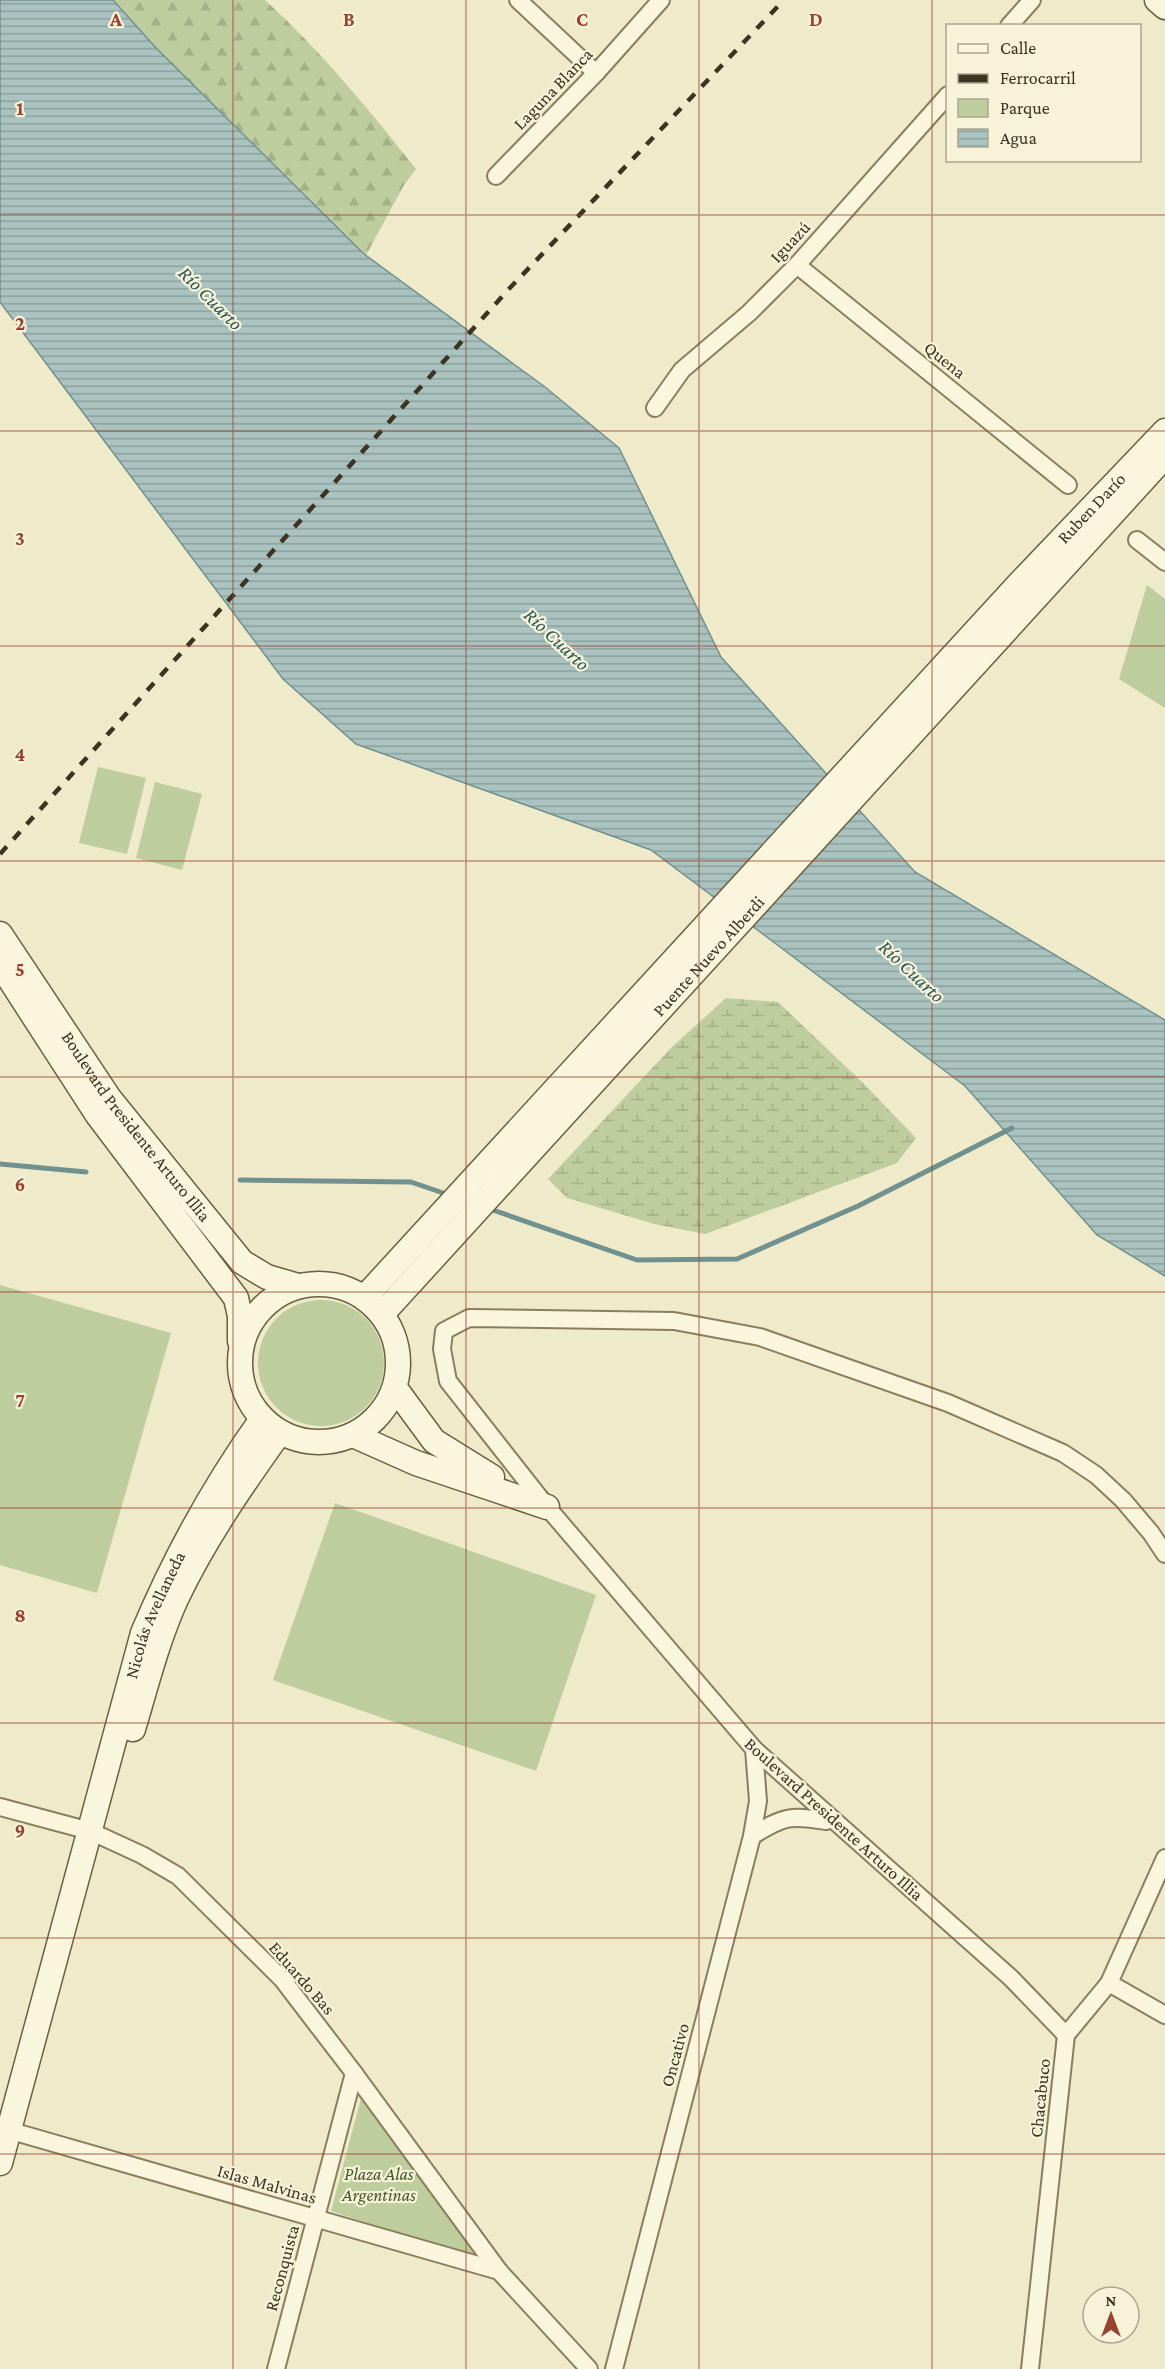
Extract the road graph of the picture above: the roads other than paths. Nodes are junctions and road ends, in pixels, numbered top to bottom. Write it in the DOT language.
graph roads {
  1 [pos="518,0"];
  2 [pos="662,0"];
  3 [pos="1032,0"];
  4 [pos="1157,0"];
  5 [pos="1165,7"];
  6 [pos="1011,24"];
  7 [pos="596,73"];
  8 [pos="946,97"];
  9 [pos="496,176"];
  10 [pos="797,265"];
  11 [pos="655,408"];
  12 [pos="1165,431"];
  13 [pos="1165,456"];
  14 [pos="1068,485"];
  15 [pos="1137,540"];
  16 [pos="1165,562"];
  17 [pos="1025,592"];
  18 [pos="0,934"];
  19 [pos="0,964"];
  20 [pos="298,1286"];
  21 [pos="366,1296"];
  22 [pos="383,1313"];
  23 [pos="240,1352"];
  24 [pos="395,1388"];
  25 [pos="271,1426"];
  26 [pos="353,1435"];
  27 [pos="547,1507"];
  28 [pos="1165,1554"];
  29 [pos="754,1749"];
  30 [pos="0,1806"];
  31 [pos="826,1821"];
  32 [pos="90,1831"];
  33 [pos="752,1836"];
  34 [pos="1165,1858"];
  35 [pos="1109,1983"];
  36 [pos="1165,2015"];
  37 [pos="1066,2035"];
  38 [pos="354,2073"];
  39 [pos="5,2129"];
  40 [pos="0,2163"];
  41 [pos="316,2218"];
  42 [pos="499,2271"];
  43 [pos="276,2369"];
  44 [pos="589,2369"];
  45 [pos="614,2369"];
  46 [pos="1030,2369"];
  1 -- 7 [label="street"];
  2 -- 7 [label="street, Laguna Blanca"];
  3 -- 6 [label="street"];
  4 -- 5 [label="main road"];
  7 -- 9 [label="street, Laguna Blanca"];
  8 -- 10 [label="street, Iguazú"];
  10 -- 11 [label="street, Iguazú"];
  10 -- 14 [label="street, Quena"];
  12 -- 17 [label="main road, Ruben Darío"];
  13 -- 17 [label="main road, Ruben Darío"];
  15 -- 16 [label="street"];
  17 -- 21 [label="main road, Puente Nuevo Alberdi"];
  17 -- 22 [label="main road, Puente Nuevo Alberdi"];
  18 -- 20 [label="main road, Boulevard Presidente Arturo Illia"];
  19 -- 23 [label="main road, Boulevard Presidente Arturo Illia"];
  20 -- 21 [label="main road"];
  20 -- 23 [label="main road"];
  21 -- 22 [label="main road"];
  22 -- 24 [label="main road"];
  23 -- 25 [label="main road"];
  24 -- 26 [label="main road"];
  24 -- 27 [label="main road"];
  25 -- 26 [label="main road"];
  25 -- 32 [label="main road, Nicolás Avellaneda"];
  26 -- 27 [label="main road"];
  27 -- 28 [label="street, Boulevard Presidente Arturo Illia"];
  27 -- 29 [label="street, Boulevard Presidente Arturo Illia"];
  29 -- 33 [label="street, Oncativo"];
  29 -- 37 [label="street, Boulevard Presidente Arturo Illia"];
  30 -- 32 [label="street, Eduardo Bas"];
  31 -- 33 [label="street"];
  32 -- 38 [label="street, Eduardo Bas"];
  32 -- 39 [label="main road, Nicolás Avellaneda"];
  33 -- 45 [label="street, Oncativo"];
  34 -- 35 [label="street"];
  35 -- 36 [label="street"];
  35 -- 37 [label="street"];
  37 -- 46 [label="street, Chacabuco"];
  38 -- 41 [label="street, Reconquista"];
  38 -- 42 [label="street, Eduardo Bas"];
  39 -- 40 [label="main road, Nicolás Avellaneda"];
  39 -- 41 [label="street, Islas Malvinas"];
  41 -- 42 [label="street, Islas Malvinas"];
  41 -- 43 [label="street, Reconquista"];
  42 -- 44 [label="street"];
}
